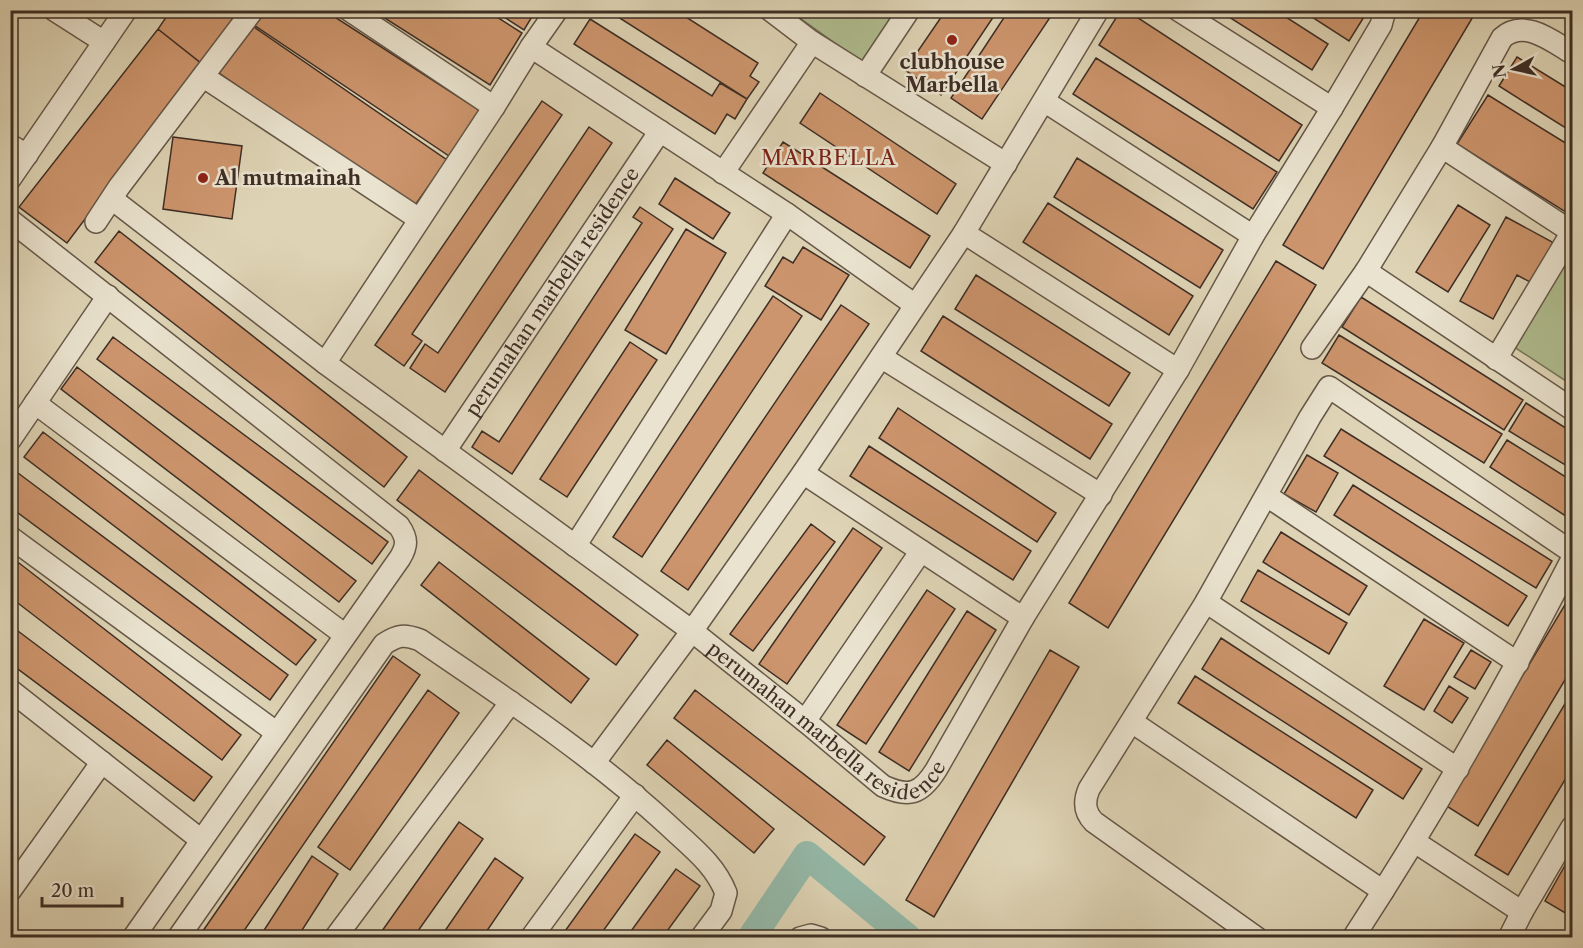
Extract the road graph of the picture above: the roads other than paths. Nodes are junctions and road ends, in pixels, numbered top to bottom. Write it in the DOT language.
graph roads {
  1 [pos="54,10"];
  2 [pos="126,10"];
  3 [pos="254,10"];
  4 [pos="349,10"];
  5 [pos="557,10"];
  6 [pos="770,10"];
  7 [pos="909,10"];
  8 [pos="1098,10"];
  9 [pos="1178,10"];
  10 [pos="1385,10"];
  11 [pos="104,42"];
  12 [pos="812,42"];
  13 [pos="531,47"];
  14 [pos="1572,53"];
  15 [pos="865,76"];
  16 [pos="204,77"];
  17 [pos="1044,101"];
  18 [pos="494,107"];
  19 [pos="1332,108"];
  20 [pos="660,131"];
  21 [pos="1442,147"];
  22 [pos="19,151"];
  23 [pos="1006,165"];
  24 [pos="723,173"];
  25 [pos="10,179"];
  26 [pos="112,198"];
  27 [pos="787,214"];
  28 [pos="419,219"];
  29 [pos="10,220"];
  30 [pos="96,222"];
  31 [pos="1572,232"];
  32 [pos="964,233"];
  33 [pos="1253,236"];
  34 [pos="1366,271"];
  35 [pos="108,297"];
  36 [pos="915,305"];
  37 [pos="1312,348"];
  38 [pos="881,357"];
  39 [pos="1496,359"];
  40 [pos="325,363"];
  41 [pos="1178,370"];
  42 [pos="35,403"];
  43 [pos="1572,408"];
  44 [pos="10,440"];
  45 [pos="445,451"];
  46 [pos="803,473"];
  47 [pos="1101,495"];
  48 [pos="1267,496"];
  49 [pos="10,537"];
  50 [pos="575,546"];
  51 [pos="921,551"];
  52 [pos="1572,552"];
  53 [pos="1572,559"];
  54 [pos="1206,602"];
  55 [pos="1023,618"];
  56 [pos="692,631"];
  57 [pos="345,635"];
  58 [pos="1518,663"];
  59 [pos="10,690"];
  60 [pos="511,702"];
  61 [pos="804,721"];
  62 [pos="1132,722"];
  63 [pos="277,733"];
  64 [pos="102,762"];
  65 [pos="594,764"];
  66 [pos="1458,769"];
  67 [pos="635,795"];
  68 [pos="1572,827"];
  69 [pos="201,840"];
  70 [pos="1415,842"];
  71 [pos="10,891"];
  72 [pos="1383,891"];
  73 [pos="1522,912"];
  74 [pos="133,938"];
  75 [pos="178,938"];
  76 [pos="335,938"];
  77 [pos="531,938"];
  78 [pos="701,938"];
  79 [pos="800,938"];
  80 [pos="821,938"];
  81 [pos="1257,938"];
  82 [pos="1353,938"];
  83 [pos="1509,938"];
  1 -- 11 [label="street"];
  2 -- 11 [label="street"];
  3 -- 16 [label="street"];
  4 -- 18 [label="street"];
  5 -- 13 [label="street"];
  6 -- 12 [label="street"];
  7 -- 15 [label="street"];
  8 -- 17 [label="street, perumahan marbella residence"];
  9 -- 19 [label="street"];
  10 -- 19 [label="street, perumahan marbella residence"];
  11 -- 22 [label="street"];
  12 -- 15 [label="street"];
  12 -- 24 [label="street"];
  13 -- 18 [label="street"];
  13 -- 20 [label="street"];
  14 -- 21 [label="street"];
  15 -- 23 [label="street"];
  16 -- 26 [label="street"];
  16 -- 28 [label="street"];
  17 -- 23 [label="street, perumahan marbella residence"];
  17 -- 33 [label="street"];
  18 -- 28 [label="street"];
  19 -- 33 [label="street, perumahan marbella residence"];
  20 -- 24 [label="street"];
  20 -- 45 [label="street, perumahan marbella residence"];
  21 -- 31 [label="street"];
  21 -- 34 [label="street"];
  22 -- 25 [label="street"];
  23 -- 32 [label="street, perumahan marbella residence"];
  24 -- 27 [label="street"];
  26 -- 30 [label="street"];
  26 -- 40 [label="street, perumahan marbella residence"];
  27 -- 36 [label="street"];
  27 -- 50 [label="street"];
  28 -- 40 [label="street"];
  29 -- 35 [label="street"];
  31 -- 39 [label="street"];
  32 -- 36 [label="street, perumahan marbella residence"];
  32 -- 41 [label="street"];
  33 -- 41 [label="street, perumahan marbella residence"];
  34 -- 37 [label="street"];
  34 -- 39 [label="street"];
  35 -- 42 [label="street"];
  35 -- 57 [label="street"];
  36 -- 38 [label="street, perumahan marbella residence"];
  38 -- 46 [label="street, perumahan marbella residence"];
  38 -- 47 [label="street"];
  39 -- 43 [label="street"];
  40 -- 45 [label="street, perumahan marbella residence"];
  41 -- 47 [label="street, perumahan marbella residence"];
  42 -- 44 [label="street"];
  42 -- 57 [label="street"];
  45 -- 50 [label="street, perumahan marbella residence"];
  46 -- 51 [label="street"];
  46 -- 56 [label="street, perumahan marbella residence"];
  47 -- 55 [label="street, perumahan marbella residence"];
  48 -- 52 [label="street"];
  48 -- 54 [label="street"];
  48 -- 58 [label="street"];
  49 -- 63 [label="street"];
  50 -- 56 [label="street, perumahan marbella residence"];
  51 -- 55 [label="street"];
  51 -- 61 [label="street"];
  53 -- 58 [label="street"];
  54 -- 62 [label="street"];
  54 -- 66 [label="street"];
  55 -- 61 [label="street, perumahan marbella residence"];
  56 -- 61 [label="street, perumahan marbella residence"];
  56 -- 65 [label="street, perumahan marbella residence"];
  57 -- 63 [label="street"];
  58 -- 66 [label="street"];
  59 -- 64 [label="street"];
  60 -- 65 [label="street"];
  60 -- 75 [label="street"];
  60 -- 76 [label="street"];
  62 -- 72 [label="street"];
  62 -- 81 [label="street"];
  63 -- 69 [label="street"];
  64 -- 69 [label="street"];
  64 -- 71 [label="street"];
  65 -- 67 [label="street"];
  66 -- 70 [label="street"];
  67 -- 77 [label="street"];
  67 -- 78 [label="street"];
  68 -- 73 [label="street"];
  69 -- 74 [label="street"];
  70 -- 72 [label="street"];
  70 -- 73 [label="street"];
  72 -- 82 [label="street"];
  73 -- 83 [label="street"];
  79 -- 80 [label="street"];
}
